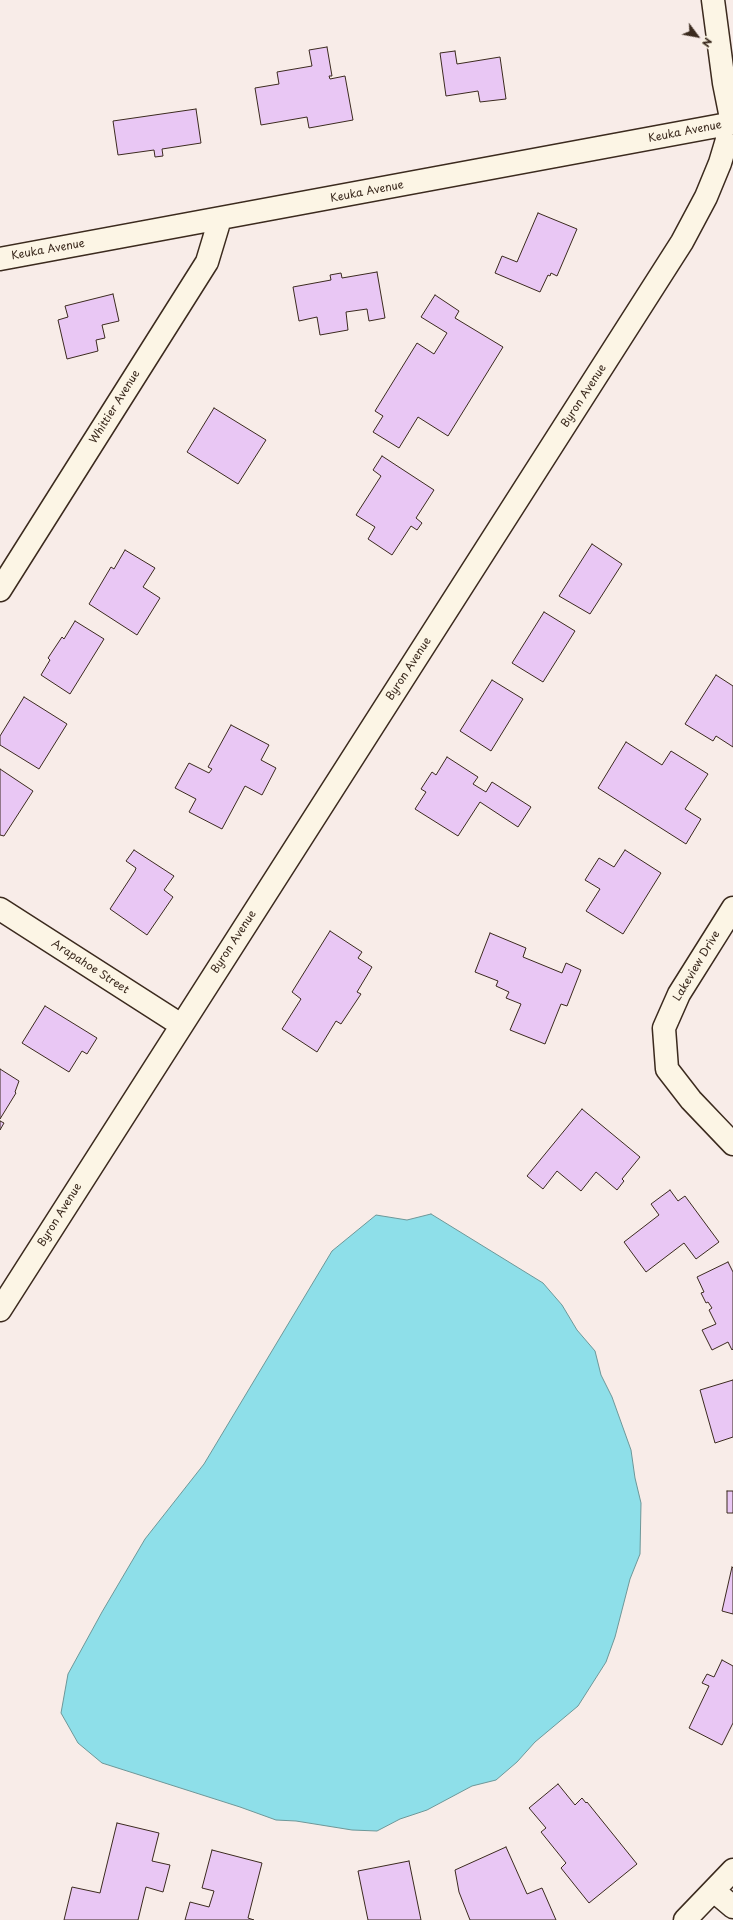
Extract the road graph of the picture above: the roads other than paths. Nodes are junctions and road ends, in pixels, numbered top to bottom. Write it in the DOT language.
graph roads {
  1 [pos="713,0"];
  2 [pos="733,123"];
  3 [pos="220,219"];
  4 [pos="0,259"];
  5 [pos="0,590"];
  6 [pos="733,908"];
  7 [pos="0,909"];
  8 [pos="181,1025"];
  9 [pos="733,1144"];
  10 [pos="0,1310"];
  11 [pos="733,1870"];
  12 [pos="714,1891"];
  13 [pos="733,1907"];
  14 [pos="685,1920"];
  1 -- 2 [label="street, Byron Avenue"];
  2 -- 3 [label="street, Keuka Avenue"];
  2 -- 8 [label="street, Byron Avenue"];
  3 -- 4 [label="street, Keuka Avenue"];
  3 -- 5 [label="street, Whittier Avenue"];
  6 -- 9 [label="street, Lakeview Drive"];
  7 -- 8 [label="street, Arapahoe Street"];
  8 -- 10 [label="street, Byron Avenue"];
  11 -- 12 [label="street"];
  12 -- 13 [label="street"];
  12 -- 14 [label="street"];
}
